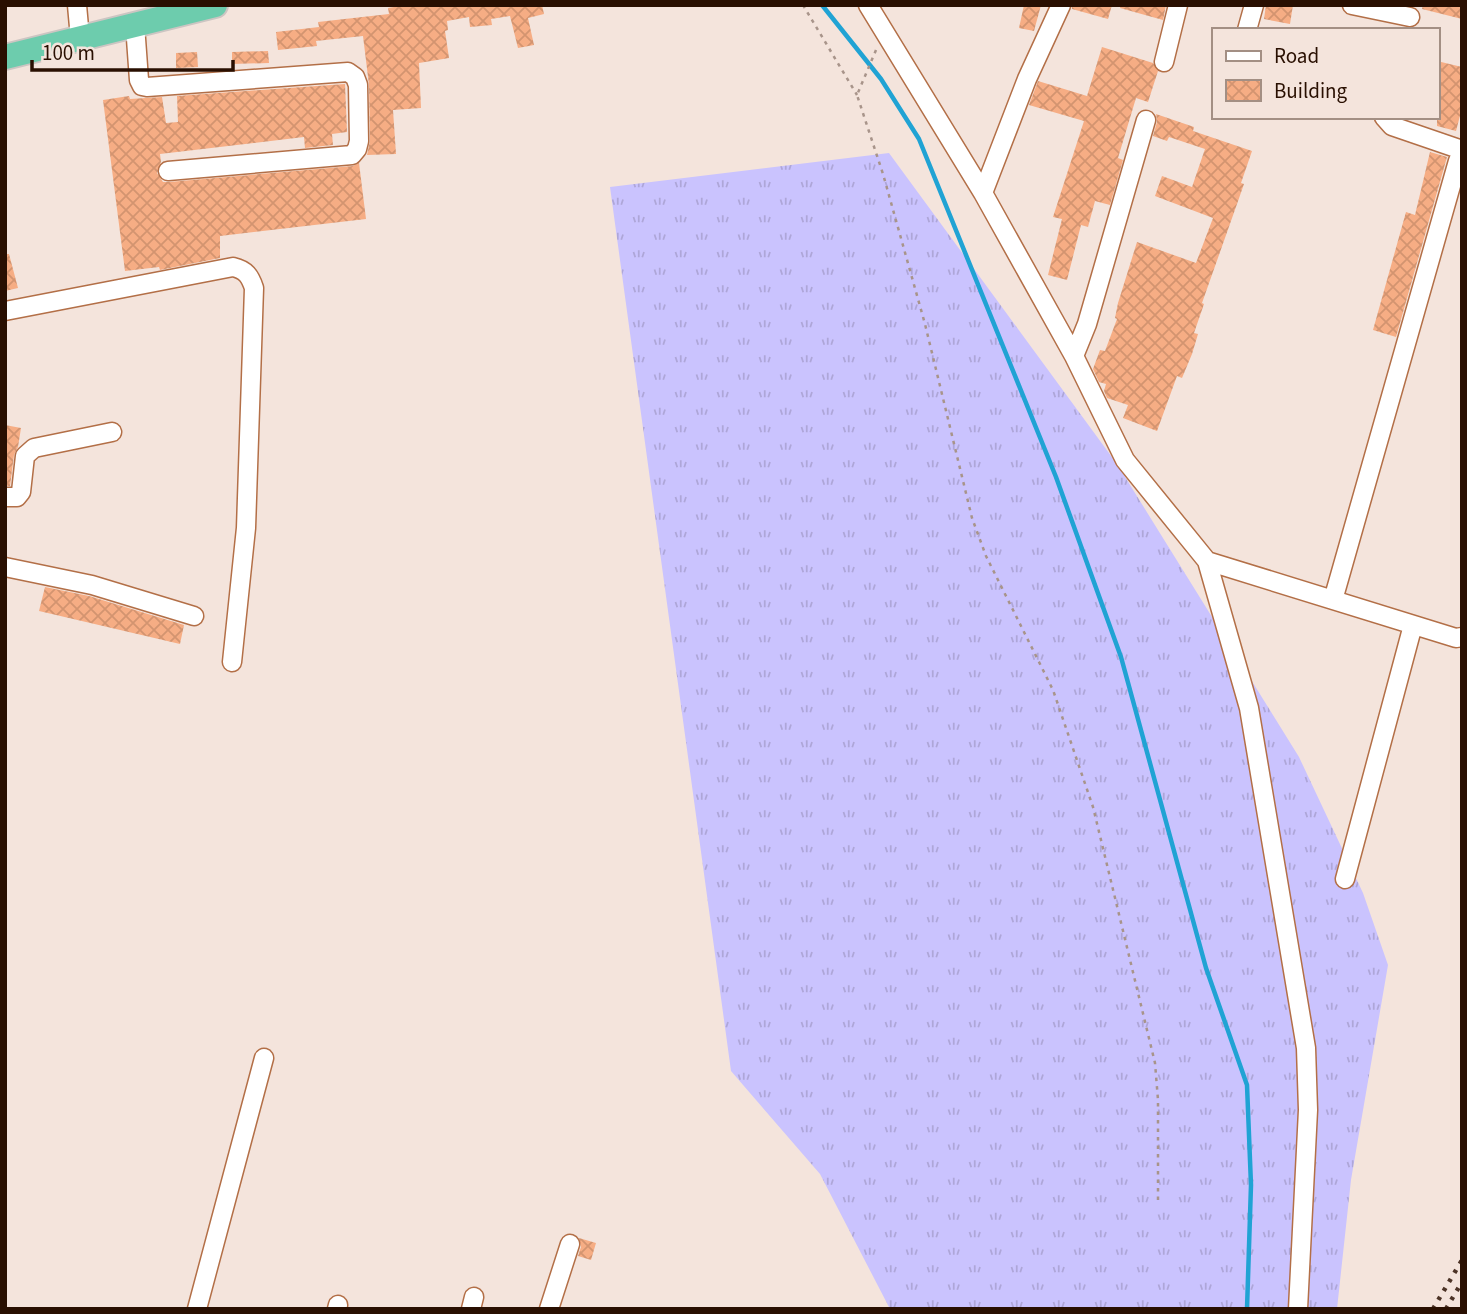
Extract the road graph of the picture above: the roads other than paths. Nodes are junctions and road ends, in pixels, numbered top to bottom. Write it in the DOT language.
graph roads {
  1 [pos="77,5"];
  2 [pos="215,5"];
  3 [pos="868,5"];
  4 [pos="1061,5"];
  5 [pos="1178,5"];
  6 [pos="1254,5"];
  7 [pos="1352,5"];
  8 [pos="1410,17"];
  9 [pos="135,24"];
  10 [pos="1248,28"];
  11 [pos="80,38"];
  12 [pos="5,57"];
  13 [pos="1164,62"];
  14 [pos="1386,119"];
  15 [pos="1146,120"];
  16 [pos="1460,156"];
  17 [pos="169,171"];
  18 [pos="983,193"];
  19 [pos="5,311"];
  20 [pos="1074,356"];
  21 [pos="112,432"];
  22 [pos="5,497"];
  23 [pos="1207,561"];
  24 [pos="5,567"];
  25 [pos="1333,600"];
  26 [pos="194,616"];
  27 [pos="1413,625"];
  28 [pos="1462,637"];
  29 [pos="232,662"];
  30 [pos="1345,878"];
  31 [pos="264,1058"];
  32 [pos="570,1244"];
  33 [pos="197,1309"];
  34 [pos="549,1309"];
  35 [pos="1298,1309"];
  1 -- 11 [label="street"];
  2 -- 9 [label="highway"];
  3 -- 18 [label="street"];
  4 -- 18 [label="street"];
  5 -- 13 [label="street"];
  6 -- 10 [label="street"];
  7 -- 8 [label="street"];
  9 -- 11 [label="highway"];
  9 -- 17 [label="street"];
  11 -- 12 [label="highway"];
  14 -- 16 [label="street"];
  15 -- 20 [label="street"];
  16 -- 25 [label="street"];
  18 -- 20 [label="street"];
  19 -- 29 [label="street"];
  20 -- 23 [label="street"];
  21 -- 22 [label="street"];
  23 -- 25 [label="street"];
  23 -- 35 [label="street"];
  24 -- 26 [label="street"];
  25 -- 27 [label="street"];
  27 -- 28 [label="street"];
  27 -- 30 [label="street"];
  31 -- 33 [label="street"];
  32 -- 34 [label="street"];
}
